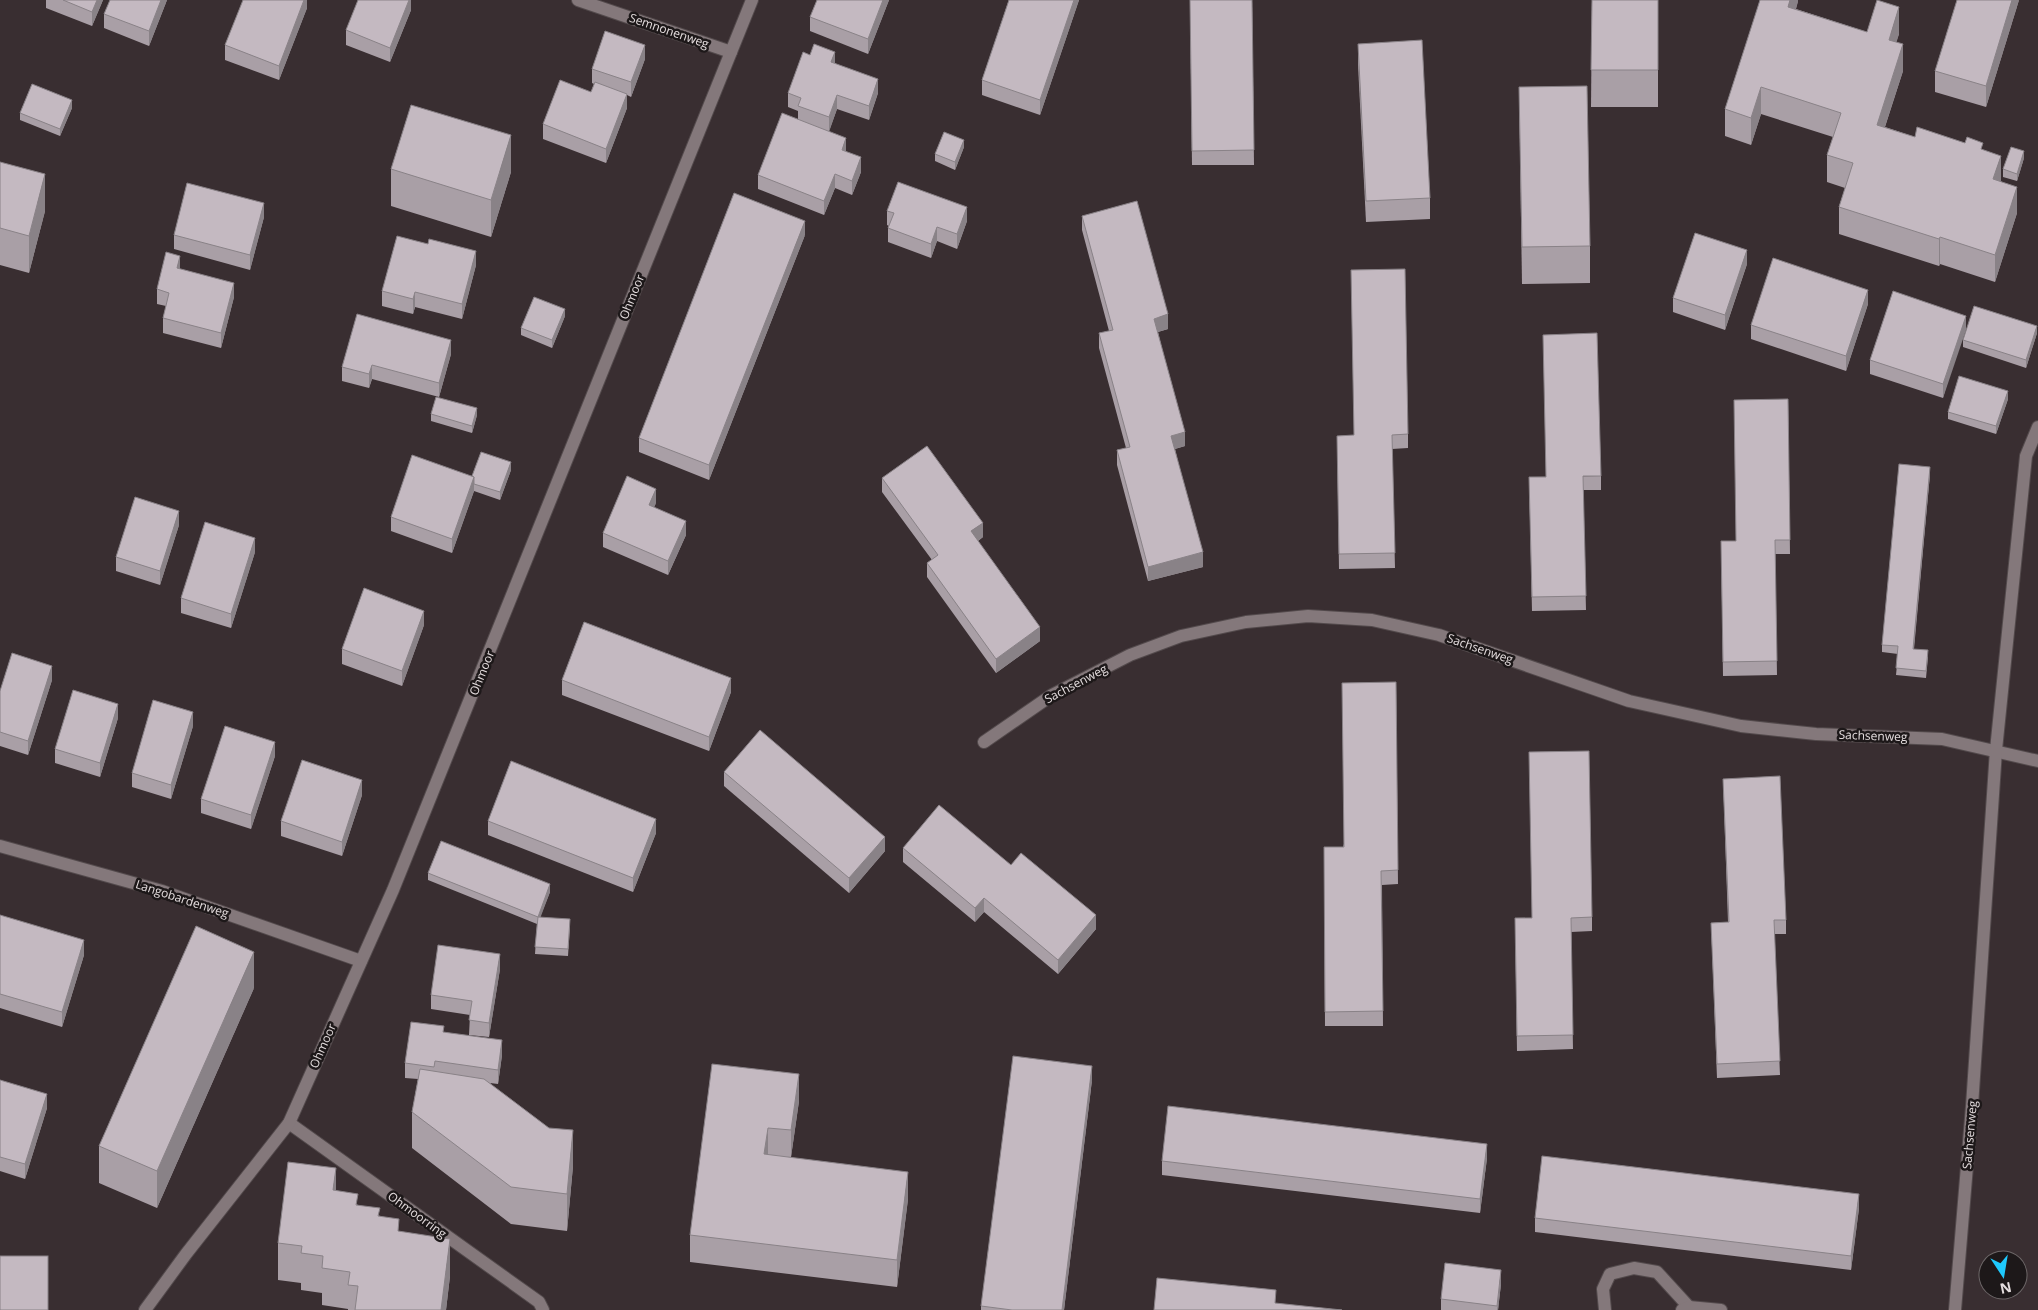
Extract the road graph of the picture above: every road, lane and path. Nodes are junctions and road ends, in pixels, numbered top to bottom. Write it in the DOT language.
graph roads {
  1 [pos="578,0"];
  2 [pos="752,0"];
  3 [pos="731,52"];
  4 [pos="2038,427"];
  5 [pos="984,742"];
  6 [pos="1996,750"];
  7 [pos="2038,761"];
  8 [pos="0,846"];
  9 [pos="362,961"];
  10 [pos="288,1123"];
  11 [pos="1685,1308"];
  12 [pos="145,1310"];
  13 [pos="543,1310"];
  14 [pos="1605,1310"];
  15 [pos="1721,1310"];
  16 [pos="1955,1310"];
  1 -- 3 [label="street, Semnonenweg"];
  2 -- 3 [label="street, Ohmoor"];
  3 -- 9 [label="street, Ohmoor"];
  4 -- 6 [label="street, Sachsenweg"];
  5 -- 6 [label="street, Sachsenweg"];
  6 -- 7 [label="street"];
  6 -- 16 [label="street, Sachsenweg"];
  8 -- 9 [label="street, Langobardenweg"];
  9 -- 10 [label="street, Ohmoor"];
  10 -- 12 [label="street, Ohmoor"];
  10 -- 13 [label="street, Ohmoorring"];
  11 -- 14 [label="street"];
  11 -- 15 [label="street"];
}
